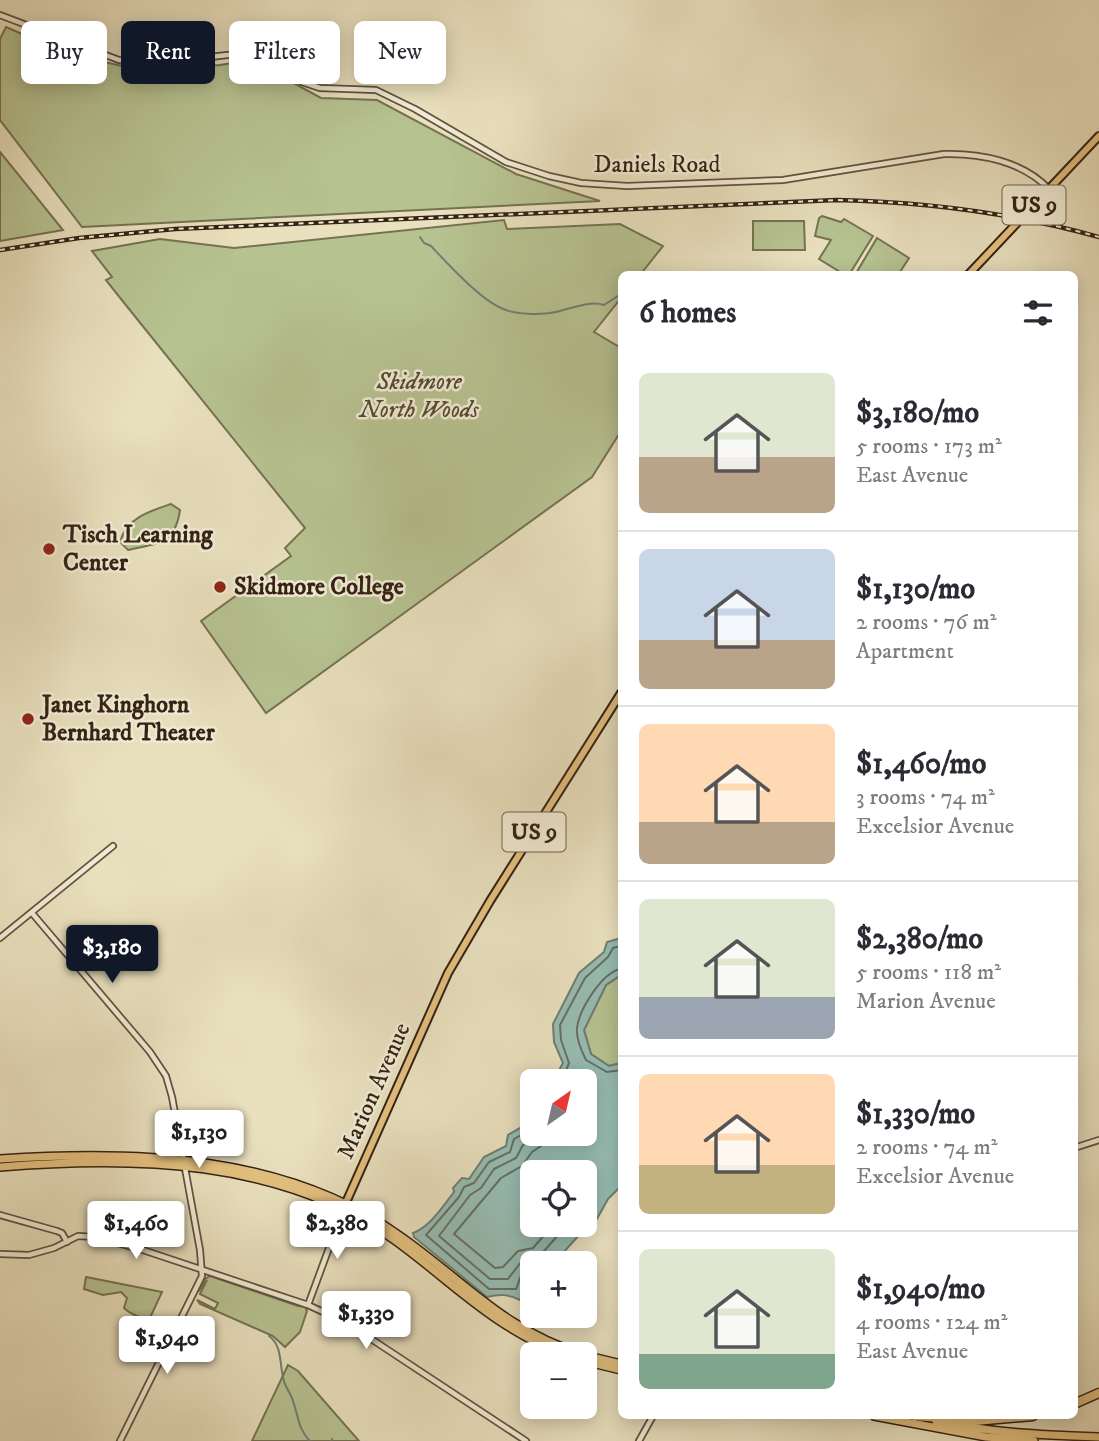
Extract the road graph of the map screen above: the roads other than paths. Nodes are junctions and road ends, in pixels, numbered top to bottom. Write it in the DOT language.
graph roads {
  1 [pos="0,15"];
  2 [pos="1099,136"];
  3 [pos="1049,188"];
  4 [pos="972,271"];
  5 [pos="618,698"];
  6 [pos="113,846"];
  7 [pos="33,913"];
  8 [pos="0,938"];
  9 [pos="1099,1140"];
  10 [pos="1078,1147"];
  11 [pos="0,1159"];
  12 [pos="185,1164"];
  13 [pos="0,1167"];
  14 [pos="344,1206"];
  15 [pos="0,1214"];
  16 [pos="67,1242"];
  17 [pos="0,1254"];
  18 [pos="202,1270"];
  19 [pos="308,1305"];
  20 [pos="534,1342"];
  21 [pos="548,1342"];
  22 [pos="597,1358"];
  23 [pos="618,1363"];
  24 [pos="597,1365"];
  25 [pos="618,1369"];
  26 [pos="1099,1393"];
  27 [pos="1078,1402"];
  28 [pos="651,1419"];
  29 [pos="890,1419"];
  30 [pos="928,1419"];
  31 [pos="951,1419"];
  32 [pos="998,1419"];
  33 [pos="1099,1437"];
  34 [pos="120,1441"];
  35 [pos="526,1441"];
  36 [pos="639,1441"];
  37 [pos="1034,1441"];
  1 -- 3 [label="street, Daniels Road"];
  2 -- 3 [label="main road, US 9"];
  3 -- 4 [label="main road, US 9"];
  5 -- 14 [label="main road, Marion Avenue / US 9"];
  6 -- 7 [label="street"];
  7 -- 8 [label="street"];
  7 -- 12 [label="street"];
  9 -- 10 [label="street"];
  11 -- 12 [label="highway"];
  12 -- 13 [label="highway"];
  12 -- 14 [label="highway"];
  12 -- 18 [label="street"];
  14 -- 19 [label="street, Marion Avenue"];
  14 -- 20 [label="highway"];
  14 -- 21 [label="highway"];
  15 -- 16 [label="street"];
  16 -- 17 [label="street"];
  16 -- 18 [label="street"];
  18 -- 19 [label="street"];
  18 -- 34 [label="street"];
  19 -- 35 [label="street"];
  22 -- 23 [label="highway"];
  24 -- 25 [label="highway"];
  26 -- 27 [label="highway"];
  28 -- 36 [label="street"];
  29 -- 37 [label="highway"];
  30 -- 33 [label="highway"];
  31 -- 32 [label="highway"];
}
